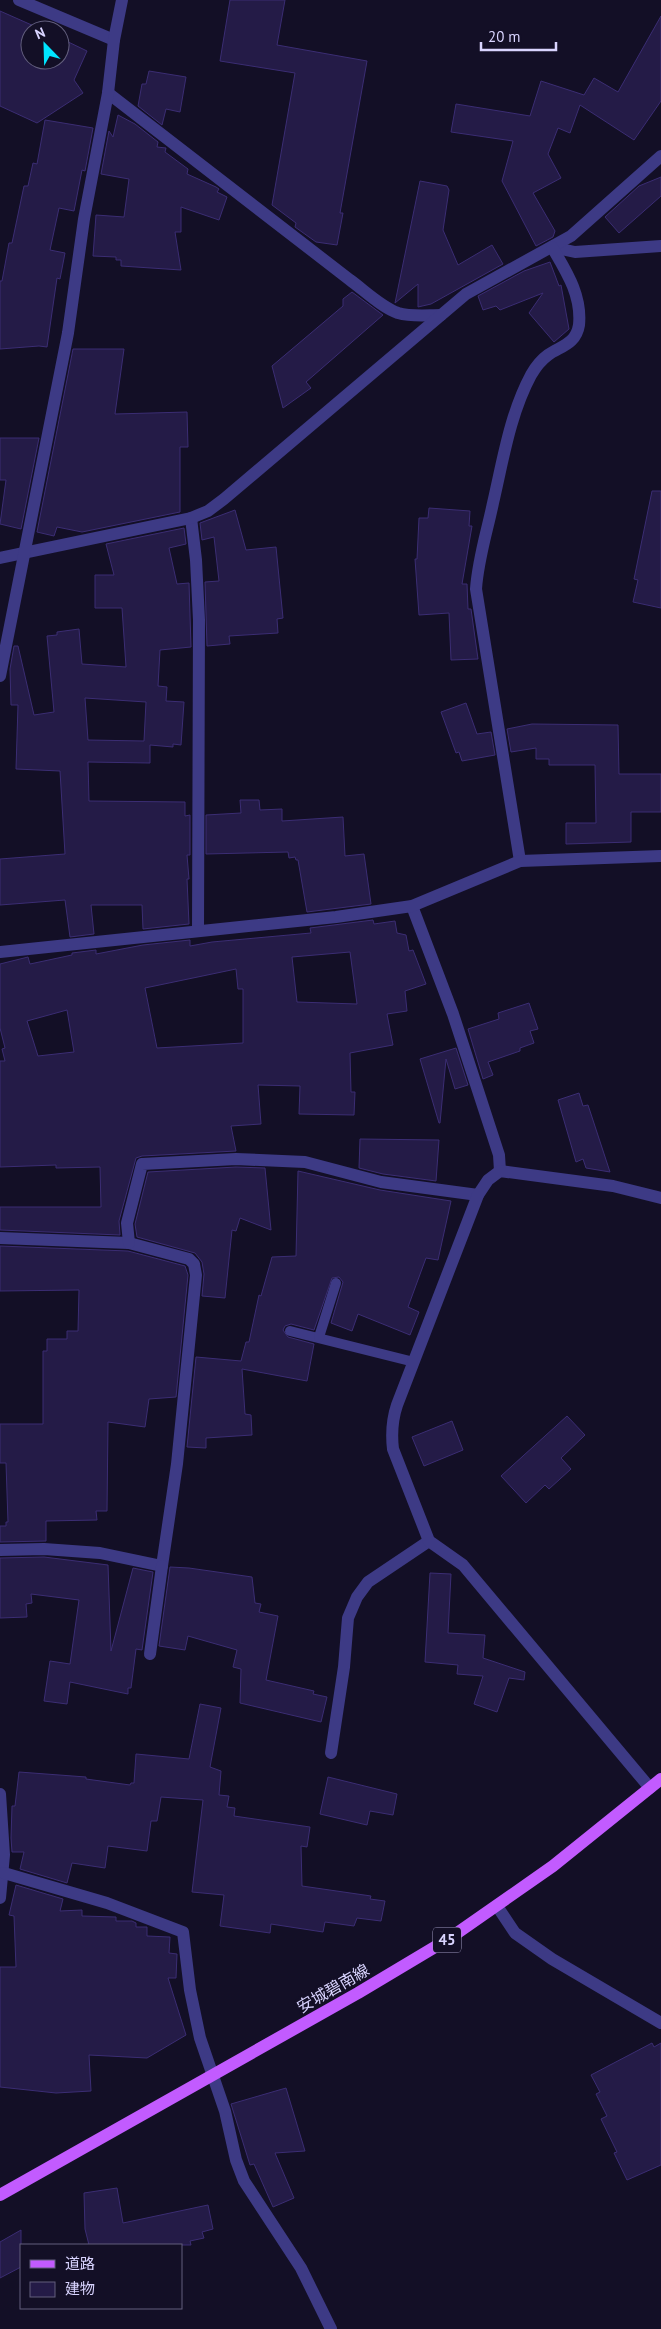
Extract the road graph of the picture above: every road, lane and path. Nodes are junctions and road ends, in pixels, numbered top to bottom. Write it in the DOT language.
graph roads {
  1 [pos="18,0"];
  2 [pos="122,0"];
  3 [pos="114,40"];
  4 [pos="108,93"];
  5 [pos="661,156"];
  6 [pos="661,246"];
  7 [pos="552,247"];
  8 [pos="441,314"];
  9 [pos="191,518"];
  10 [pos="24,554"];
  11 [pos="0,558"];
  12 [pos="0,676"];
  13 [pos="661,856"];
  14 [pos="520,861"];
  15 [pos="412,906"];
  16 [pos="198,931"];
  17 [pos="0,952"];
  18 [pos="500,1171"];
  19 [pos="478,1195"];
  20 [pos="661,1198"];
  21 [pos="0,1238"];
  22 [pos="129,1243"];
  23 [pos="336,1283"];
  24 [pos="290,1331"];
  25 [pos="319,1337"];
  26 [pos="414,1362"];
  27 [pos="429,1541"];
  28 [pos="0,1550"];
  29 [pos="162,1566"];
  30 [pos="150,1654"];
  31 [pos="331,1753"];
  32 [pos="661,1779"];
  33 [pos="650,1788"];
  34 [pos="0,1794"];
  35 [pos="4,1873"];
  36 [pos="0,1898"];
  37 [pos="497,1906"];
  38 [pos="661,2023"];
  39 [pos="214,2074"];
  40 [pos="0,2195"];
  41 [pos="331,2329"];
  1 -- 3 [label="street"];
  2 -- 3 [label="street"];
  3 -- 4 [label="street"];
  4 -- 8 [label="street"];
  4 -- 10 [label="street"];
  5 -- 7 [label="street"];
  6 -- 7 [label="street"];
  7 -- 8 [label="street"];
  7 -- 14 [label="street"];
  8 -- 9 [label="street"];
  9 -- 10 [label="street"];
  9 -- 16 [label="street"];
  10 -- 11 [label="street"];
  10 -- 12 [label="street"];
  13 -- 14 [label="street"];
  14 -- 15 [label="street"];
  15 -- 16 [label="street"];
  15 -- 18 [label="street"];
  16 -- 17 [label="street"];
  18 -- 19 [label="street"];
  18 -- 20 [label="street"];
  19 -- 22 [label="street"];
  19 -- 26 [label="street"];
  21 -- 22 [label="street"];
  22 -- 29 [label="street"];
  23 -- 25 [label="lane"];
  24 -- 25 [label="lane"];
  25 -- 26 [label="lane"];
  26 -- 27 [label="street"];
  27 -- 31 [label="street"];
  27 -- 33 [label="street"];
  28 -- 29 [label="street"];
  29 -- 30 [label="street"];
  32 -- 33 [label="main road, 安城碧南線 / 45"];
  33 -- 37 [label="main road, 安城碧南線 / 45"];
  34 -- 35 [label="street"];
  35 -- 36 [label="street"];
  35 -- 39 [label="street"];
  37 -- 38 [label="street"];
  37 -- 39 [label="main road, 安城碧南線 / 45"];
  39 -- 40 [label="main road, 安城碧南線 / 45"];
  39 -- 41 [label="street"];
}
